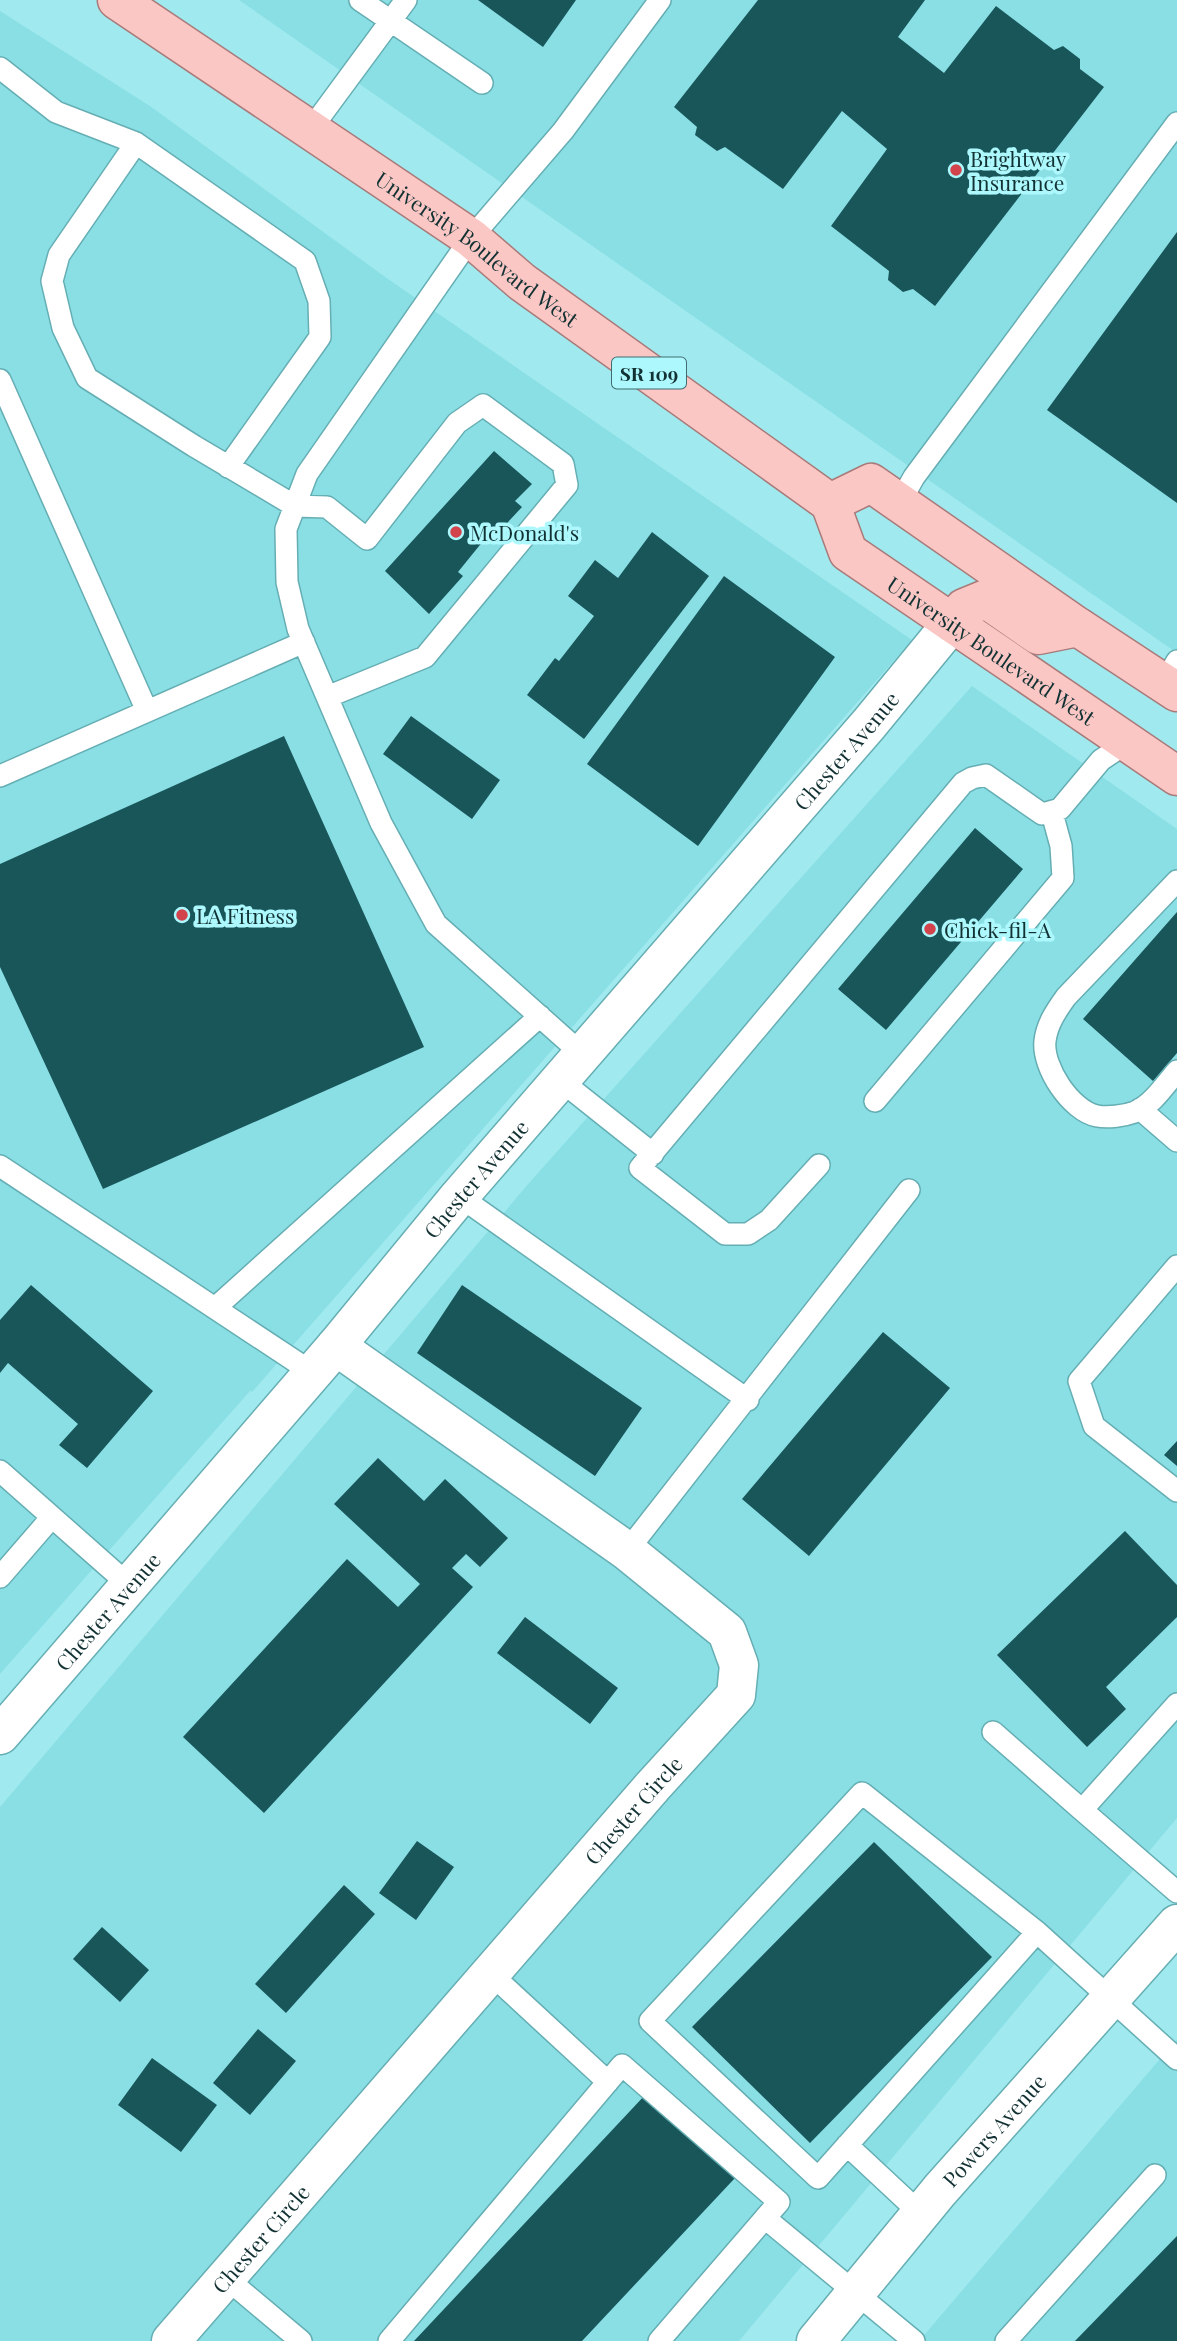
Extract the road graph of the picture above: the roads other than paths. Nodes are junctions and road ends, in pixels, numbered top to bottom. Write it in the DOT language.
graph roads {
  1 [pos="117,0"];
  2 [pos="360,0"];
  3 [pos="406,0"];
  4 [pos="660,0"];
  5 [pos="391,21"];
  6 [pos="0,68"];
  7 [pos="482,83"];
  8 [pos="1177,123"];
  9 [pos="311,129"];
  10 [pos="136,143"];
  11 [pos="471,238"];
  12 [pos="0,380"];
  13 [pos="228,467"];
  14 [pos="900,502"];
  15 [pos="830,503"];
  16 [pos="295,506"];
  17 [pos="952,622"];
  18 [pos="1078,627"];
  19 [pos="304,642"];
  20 [pos="1173,679"];
  21 [pos="327,697"];
  22 [pos="147,711"];
  23 [pos="1128,742"];
  24 [pos="0,776"];
  25 [pos="1177,776"];
  26 [pos="1052,813"];
  27 [pos="1177,881"];
  28 [pos="540,1016"];
  29 [pos="571,1067"];
  30 [pos="1177,1071"];
  31 [pos="875,1101"];
  32 [pos="1140,1109"];
  33 [pos="1177,1141"];
  34 [pos="653,1154"];
  35 [pos="819,1165"];
  36 [pos="0,1166"];
  37 [pos="909,1190"];
  38 [pos="458,1196"];
  39 [pos="1177,1266"];
  40 [pos="215,1308"];
  41 [pos="325,1359"];
  42 [pos="748,1400"];
  43 [pos="0,1471"];
  44 [pos="1177,1491"];
  45 [pos="52,1517"];
  46 [pos="627,1551"];
  47 [pos="0,1577"];
  48 [pos="129,1585"];
  49 [pos="1177,1704"];
  50 [pos="993,1732"];
  51 [pos="0,1735"];
  52 [pos="1082,1810"];
  53 [pos="1177,1892"];
  54 [pos="1177,1924"];
  55 [pos="1037,1932"];
  56 [pos="491,1974"];
  57 [pos="1111,2000"];
  58 [pos="1177,2059"];
  59 [pos="608,2082"];
  60 [pos="847,2145"];
  61 [pos="1155,2175"];
  62 [pos="921,2214"];
  63 [pos="765,2218"];
  64 [pos="226,2277"];
  65 [pos="856,2292"];
  66 [pos="172,2341"];
  67 [pos="301,2341"];
  68 [pos="389,2341"];
  69 [pos="659,2341"];
  70 [pos="816,2341"];
  71 [pos="914,2341"];
  72 [pos="1006,2341"];
  1 -- 9 [label="main road, University Boulevard West / SR 109"];
  2 -- 5 [label="lane"];
  3 -- 5 [label="lane"];
  4 -- 11 [label="lane"];
  5 -- 7 [label="lane"];
  5 -- 9 [label="lane"];
  6 -- 10 [label="lane"];
  8 -- 14 [label="lane"];
  9 -- 11 [label="main road, University Boulevard West / SR 109"];
  10 -- 13 [label="lane"];
  10 -- 13 [label="lane"];
  11 -- 15 [label="main road, University Boulevard West / SR 109"];
  11 -- 16 [label="lane"];
  12 -- 22 [label="lane"];
  13 -- 16 [label="lane"];
  14 -- 15 [label="main road"];
  14 -- 18 [label="main road"];
  15 -- 17 [label="main road, University Boulevard West"];
  16 -- 19 [label="lane"];
  16 -- 21 [label="lane"];
  17 -- 18 [label="main road"];
  17 -- 23 [label="main road, University Boulevard West"];
  17 -- 29 [label="street, Chester Avenue"];
  18 -- 20 [label="main road"];
  19 -- 21 [label="lane"];
  19 -- 22 [label="lane"];
  21 -- 28 [label="lane"];
  22 -- 24 [label="lane"];
  23 -- 25 [label="main road, University Boulevard West"];
  23 -- 26 [label="lane"];
  26 -- 31 [label="lane"];
  26 -- 34 [label="lane"];
  27 -- 32 [label="lane"];
  28 -- 29 [label="lane"];
  28 -- 40 [label="lane"];
  29 -- 34 [label="lane"];
  29 -- 38 [label="street, Chester Avenue"];
  30 -- 32 [label="lane"];
  32 -- 33 [label="lane"];
  34 -- 35 [label="lane"];
  36 -- 40 [label="lane"];
  37 -- 42 [label="lane"];
  38 -- 41 [label="street, Chester Avenue"];
  38 -- 42 [label="lane"];
  39 -- 44 [label="lane"];
  40 -- 41 [label="lane"];
  41 -- 46 [label="street, Chester Circle"];
  41 -- 48 [label="street, Chester Avenue"];
  42 -- 46 [label="lane"];
  43 -- 45 [label="lane"];
  45 -- 47 [label="lane"];
  45 -- 48 [label="lane"];
  46 -- 56 [label="street, Chester Circle"];
  48 -- 51 [label="street, Chester Avenue"];
  49 -- 52 [label="lane"];
  50 -- 52 [label="lane"];
  52 -- 53 [label="lane"];
  54 -- 57 [label="street, Powers Avenue"];
  55 -- 57 [label="lane"];
  55 -- 60 [label="lane"];
  55 -- 60 [label="lane"];
  56 -- 59 [label="lane"];
  56 -- 64 [label="street, Chester Circle"];
  57 -- 58 [label="lane"];
  57 -- 62 [label="street, Powers Avenue"];
  59 -- 63 [label="lane"];
  59 -- 68 [label="lane"];
  60 -- 62 [label="lane"];
  61 -- 72 [label="lane"];
  62 -- 65 [label="street, Powers Avenue"];
  63 -- 65 [label="lane"];
  63 -- 69 [label="lane"];
  64 -- 66 [label="street, Chester Circle"];
  64 -- 67 [label="lane"];
  65 -- 70 [label="street, Powers Avenue"];
  65 -- 71 [label="lane"];
}
